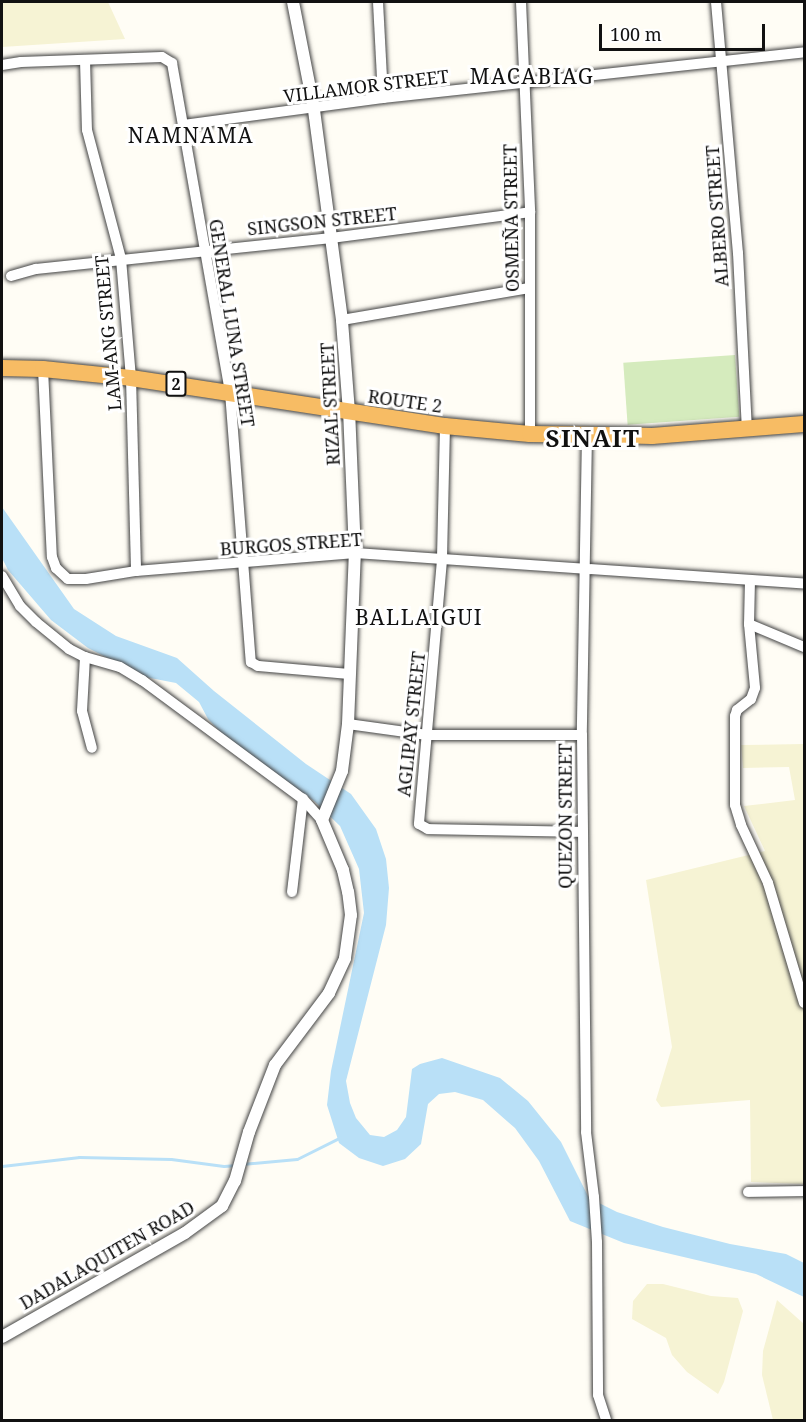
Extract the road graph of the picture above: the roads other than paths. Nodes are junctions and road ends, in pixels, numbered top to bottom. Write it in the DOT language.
graph roads {
  1 [pos="293,2"];
  2 [pos="378,2"];
  3 [pos="521,2"];
  4 [pos="716,2"];
  5 [pos="804,52"];
  6 [pos="86,60"];
  7 [pos="721,63"];
  8 [pos="2,65"];
  9 [pos="524,84"];
  10 [pos="382,98"];
  11 [pos="314,109"];
  12 [pos="183,125"];
  13 [pos="530,212"];
  14 [pos="332,238"];
  15 [pos="203,250"];
  16 [pos="122,259"];
  17 [pos="11,276"];
  18 [pos="529,288"];
  19 [pos="342,320"];
  20 [pos="2,368"];
  21 [pos="43,369"];
  22 [pos="131,378"];
  23 [pos="230,392"];
  24 [pos="349,412"];
  25 [pos="804,424"];
  26 [pos="445,426"];
  27 [pos="747,429"];
  28 [pos="530,434"];
  29 [pos="587,435"];
  30 [pos="355,553"];
  31 [pos="442,560"];
  32 [pos="245,563"];
  33 [pos="136,571"];
  34 [pos="585,571"];
  35 [pos="2,576"];
  36 [pos="750,580"];
  37 [pos="804,584"];
  38 [pos="749,624"];
  39 [pos="804,647"];
  40 [pos="85,657"];
  41 [pos="350,674"];
  42 [pos="348,724"];
  43 [pos="428,735"];
  44 [pos="582,735"];
  45 [pos="92,748"];
  46 [pos="303,799"];
  47 [pos="322,820"];
  48 [pos="582,832"];
  49 [pos="292,892"];
  50 [pos="804,1003"];
  51 [pos="804,1191"];
  52 [pos="748,1192"];
  53 [pos="2,1337"];
  54 [pos="606,1420"];
  1 -- 11 [label="street, RIZAL STREET"];
  2 -- 10 [label="street"];
  3 -- 9 [label="street, OSMEÑA STREET"];
  4 -- 7 [label="street, ALBERO STREET"];
  5 -- 7 [label="street, VILLAMOR STREET"];
  6 -- 8 [label="street, GENERAL LUNA STREET"];
  6 -- 12 [label="street, GENERAL LUNA STREET"];
  6 -- 16 [label="street, LAM-ANG STREET"];
  7 -- 9 [label="street, VILLAMOR STREET"];
  7 -- 27 [label="street, ALBERO STREET"];
  9 -- 10 [label="street, VILLAMOR STREET"];
  9 -- 13 [label="street, OSMEÑA STREET"];
  10 -- 11 [label="street, VILLAMOR STREET"];
  11 -- 12 [label="street, VILLAMOR STREET"];
  11 -- 14 [label="street, RIZAL STREET"];
  12 -- 15 [label="street, GENERAL LUNA STREET"];
  13 -- 14 [label="street, SINGSON STREET"];
  13 -- 18 [label="street, OSMEÑA STREET"];
  14 -- 15 [label="street, SINGSON STREET"];
  14 -- 19 [label="street, RIZAL STREET"];
  15 -- 16 [label="street, SINGSON STREET"];
  15 -- 23 [label="street, GENERAL LUNA STREET"];
  16 -- 17 [label="street, SINGSON STREET"];
  16 -- 22 [label="street, LAM-ANG STREET"];
  18 -- 19 [label="street"];
  18 -- 28 [label="street, OSMEÑA STREET"];
  19 -- 24 [label="street, RIZAL STREET"];
  20 -- 21 [label="highway, ROUTE 2 / 2"];
  21 -- 22 [label="highway, ROUTE 2 / 2"];
  21 -- 33 [label="street, BURGOS STREET"];
  22 -- 23 [label="highway, ROUTE 2 / 2"];
  22 -- 33 [label="street, LAM-ANG STREET"];
  23 -- 24 [label="highway, ROUTE 2 / 2"];
  23 -- 32 [label="street, GENERAL LUNA STREET"];
  24 -- 26 [label="highway, ROUTE 2 / 2"];
  24 -- 30 [label="street, RIZAL STREET"];
  25 -- 27 [label="highway, ROUTE 2 / 2"];
  26 -- 28 [label="highway, ROUTE 2 / 2"];
  26 -- 31 [label="street, AGLIPAY STREET"];
  27 -- 29 [label="highway, ROUTE 2 / 2"];
  28 -- 29 [label="highway, ROUTE 2 / 2"];
  29 -- 34 [label="street, QUEZON STREET"];
  30 -- 31 [label="street, BURGOS STREET"];
  30 -- 32 [label="street, BURGOS STREET"];
  30 -- 41 [label="street, RIZAL STREET"];
  31 -- 34 [label="street, BURGOS STREET"];
  31 -- 43 [label="street, AGLIPAY STREET"];
  32 -- 33 [label="street, BURGOS STREET"];
  32 -- 41 [label="street, GENERAL LUNA STREET"];
  34 -- 36 [label="street, BURGOS STREET"];
  34 -- 44 [label="street, QUEZON STREET"];
  35 -- 40 [label="street"];
  36 -- 37 [label="street, BURGOS STREET"];
  36 -- 38 [label="street"];
  38 -- 39 [label="street"];
  38 -- 50 [label="street"];
  40 -- 45 [label="street"];
  40 -- 46 [label="street"];
  41 -- 42 [label="street, RIZAL STREET"];
  42 -- 43 [label="street"];
  42 -- 47 [label="street, RIZAL STREET"];
  43 -- 44 [label="street"];
  43 -- 48 [label="street, AGLIPAY STREET"];
  44 -- 48 [label="street, QUEZON STREET"];
  46 -- 47 [label="street"];
  46 -- 49 [label="street"];
  47 -- 53 [label="street, DADALAQUITEN ROAD"];
  48 -- 54 [label="street, QUEZON STREET"];
  51 -- 52 [label="street"];
}
